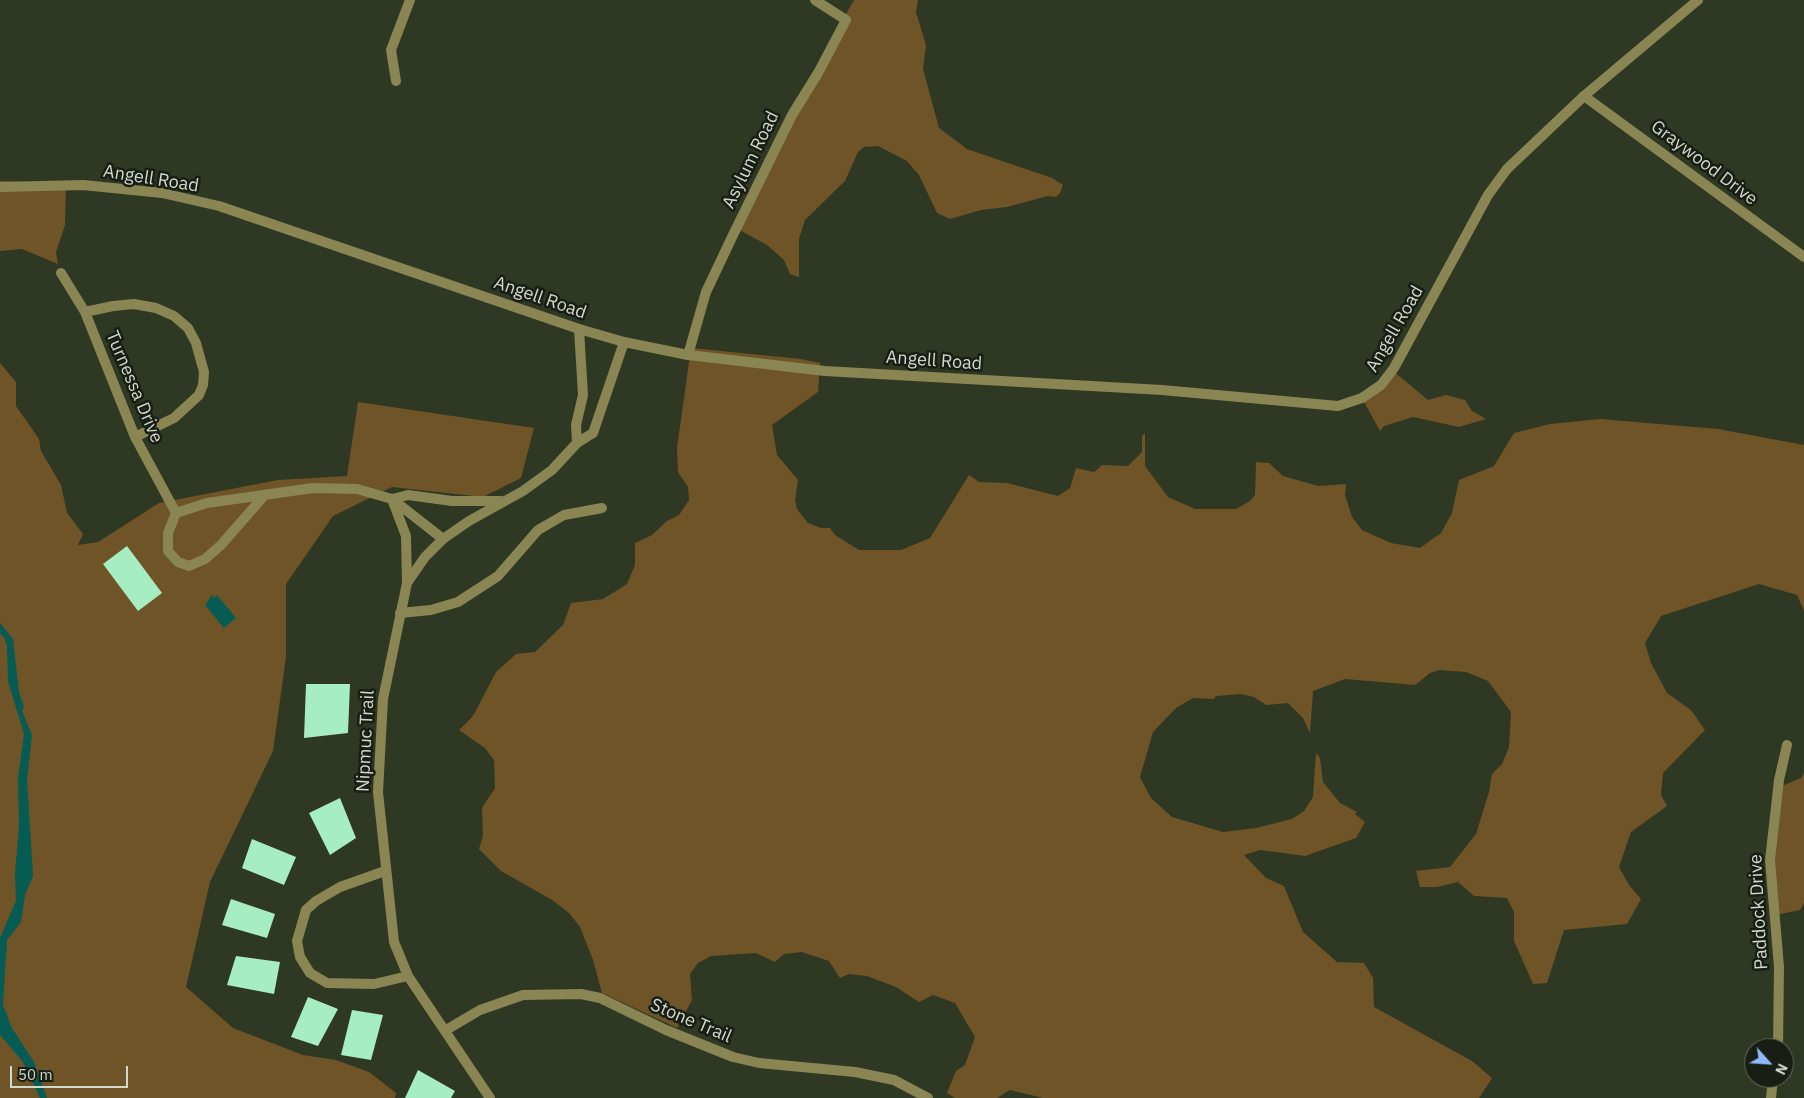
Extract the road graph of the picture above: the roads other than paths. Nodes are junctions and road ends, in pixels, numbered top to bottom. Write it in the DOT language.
graph roads {
  1 [pos="410,0"];
  2 [pos="815,0"];
  3 [pos="1698,0"];
  4 [pos="396,81"];
  5 [pos="1584,96"];
  6 [pos="0,187"];
  7 [pos="1804,257"];
  8 [pos="61,273"];
  9 [pos="85,312"];
  10 [pos="579,329"];
  11 [pos="624,342"];
  12 [pos="688,355"];
  13 [pos="135,437"];
  14 [pos="577,443"];
  15 [pos="262,497"];
  16 [pos="392,500"];
  17 [pos="502,501"];
  18 [pos="602,508"];
  19 [pos="176,513"];
  20 [pos="443,539"];
  21 [pos="407,583"];
  22 [pos="400,613"];
  23 [pos="1787,745"];
  24 [pos="385,871"];
  25 [pos="408,976"];
  26 [pos="446,1030"];
  27 [pos="1778,1038"];
  28 [pos="490,1098"];
  29 [pos="928,1098"];
  1 -- 4 [label="street"];
  2 -- 12 [label="street, Asylum Road"];
  3 -- 5 [label="street, Angell Road"];
  5 -- 7 [label="street, Graywood Drive"];
  5 -- 12 [label="street, Angell Road"];
  6 -- 10 [label="street, Angell Road"];
  8 -- 9 [label="street, Turnessa Drive"];
  9 -- 13 [label="street, Turnessa Drive"];
  9 -- 13 [label="street"];
  10 -- 11 [label="street, Angell Road"];
  10 -- 14 [label="street"];
  11 -- 12 [label="street, Angell Road"];
  11 -- 14 [label="street, Nipmuc Trail"];
  13 -- 19 [label="street, Turnessa Drive"];
  14 -- 17 [label="street, Nipmuc Trail"];
  15 -- 16 [label="street"];
  15 -- 19 [label="street"];
  15 -- 19 [label="street"];
  16 -- 17 [label="street"];
  16 -- 20 [label="street"];
  16 -- 21 [label="street"];
  17 -- 20 [label="street, Nipmuc Trail"];
  18 -- 22 [label="street"];
  20 -- 21 [label="street, Nipmuc Trail"];
  21 -- 22 [label="street, Nipmuc Trail"];
  22 -- 24 [label="street, Nipmuc Trail"];
  23 -- 27 [label="street, Paddock Drive"];
  24 -- 25 [label="street, Nipmuc Trail"];
  24 -- 25 [label="street"];
  25 -- 26 [label="street, Nipmuc Trail"];
  26 -- 28 [label="street, Nipmuc Trail"];
  26 -- 29 [label="street, Stone Trail"];
}
